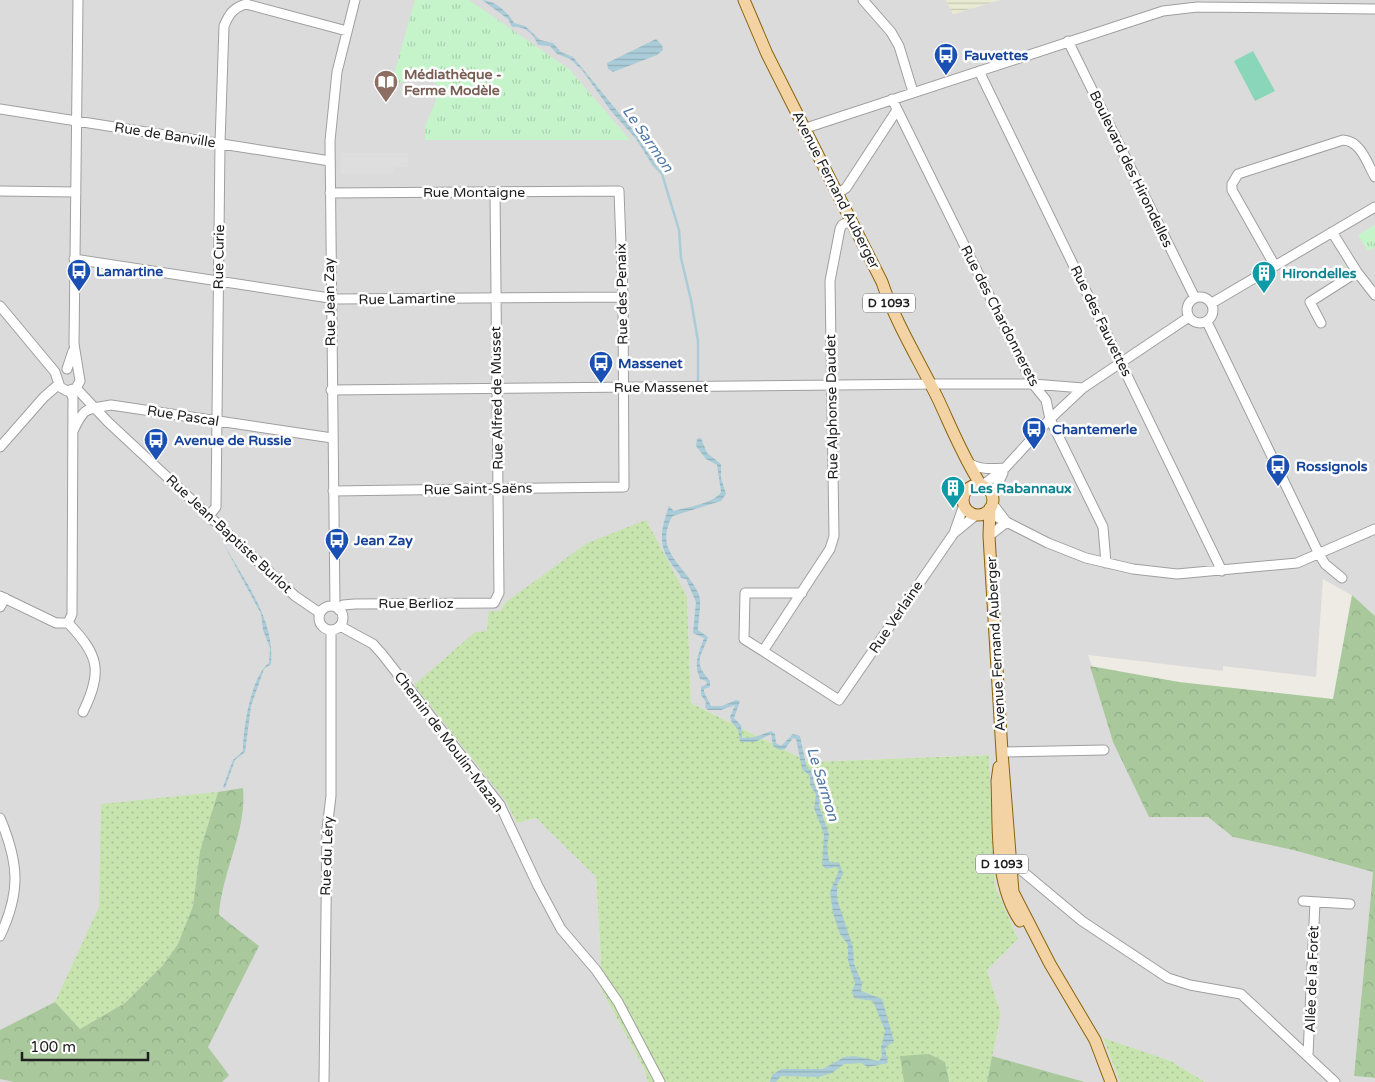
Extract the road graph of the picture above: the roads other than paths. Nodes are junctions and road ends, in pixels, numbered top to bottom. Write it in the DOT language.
graph roads {
  1 [pos="78,0"];
  2 [pos="354,0"];
  3 [pos="744,0"];
  4 [pos="863,0"];
  5 [pos="1375,8"];
  6 [pos="347,31"];
  7 [pos="1068,41"];
  8 [pos="979,71"];
  9 [pos="913,92"];
  10 [pos="892,99"];
  11 [pos="0,109"];
  12 [pos="897,110"];
  13 [pos="77,121"];
  14 [pos="806,128"];
  15 [pos="220,143"];
  16 [pos="330,161"];
  17 [pos="1375,177"];
  18 [pos="0,191"];
  19 [pos="619,191"];
  20 [pos="76,192"];
  21 [pos="495,192"];
  22 [pos="330,193"];
  23 [pos="838,193"];
  24 [pos="1375,207"];
  25 [pos="851,220"];
  26 [pos="1332,232"];
  27 [pos="74,260"];
  28 [pos="1275,266"];
  29 [pos="1357,272"];
  30 [pos="219,282"];
  31 [pos="1374,292"];
  32 [pos="622,297"];
  33 [pos="496,298"];
  34 [pos="1195,298"];
  35 [pos="330,299"];
  36 [pos="1212,304"];
  37 [pos="0,306"];
  38 [pos="1188,317"];
  39 [pos="1206,322"];
  40 [pos="1321,323"];
  41 [pos="74,344"];
  42 [pos="1120,361"];
  43 [pos="48,364"];
  44 [pos="66,369"];
  45 [pos="77,373"];
  46 [pos="58,382"];
  47 [pos="1033,384"];
  48 [pos="931,385"];
  49 [pos="623,387"];
  50 [pos="832,387"];
  51 [pos="1083,388"];
  52 [pos="497,389"];
  53 [pos="73,390"];
  54 [pos="331,390"];
  55 [pos="94,408"];
  56 [pos="1050,419"];
  57 [pos="218,421"];
  58 [pos="73,431"];
  59 [pos="332,438"];
  60 [pos="0,447"];
  61 [pos="966,462"];
  62 [pos="1005,468"];
  63 [pos="982,485"];
  64 [pos="624,487"];
  65 [pos="498,490"];
  66 [pos="969,490"];
  67 [pos="333,491"];
  68 [pos="964,505"];
  69 [pos="988,508"];
  70 [pos="209,516"];
  71 [pos="1007,522"];
  72 [pos="1375,530"];
  73 [pos="954,533"];
  74 [pos="989,536"];
  75 [pos="1319,554"];
  76 [pos="1106,563"];
  77 [pos="1222,571"];
  78 [pos="1342,578"];
  79 [pos="802,593"];
  80 [pos="3,597"];
  81 [pos="494,603"];
  82 [pos="0,607"];
  83 [pos="337,608"];
  84 [pos="320,613"];
  85 [pos="68,623"];
  86 [pos="340,626"];
  87 [pos="332,630"];
  88 [pos="763,651"];
  89 [pos="83,712"];
  90 [pos="1104,750"];
  91 [pos="1002,752"];
  92 [pos="998,811"];
  93 [pos="0,818"];
  94 [pos="1009,862"];
  95 [pos="1303,901"];
  96 [pos="1315,902"];
  97 [pos="1350,904"];
  98 [pos="0,936"];
  99 [pos="1050,964"];
  100 [pos="1308,1055"];
  101 [pos="324,1082"];
  102 [pos="660,1082"];
  103 [pos="1112,1082"];
  104 [pos="1335,1082"];
  1 -- 13 [label="street"];
  2 -- 6 [label="street, Rue Jean Zay"];
  3 -- 14 [label="main road, Avenue Fernand Auberger / D 1093"];
  4 -- 9 [label="street"];
  5 -- 7 [label="street"];
  6 -- 15 [label="street, Rue Curie"];
  6 -- 16 [label="street, Rue Jean Zay"];
  7 -- 8 [label="street"];
  7 -- 34 [label="street, Boulevard des Hirondelles"];
  8 -- 9 [label="street"];
  8 -- 42 [label="street, Rue des Fauvettes"];
  9 -- 10 [label="street"];
  10 -- 12 [label="street, Rue des Chardonnerets"];
  10 -- 14 [label="street"];
  11 -- 13 [label="street, Rue de Banville"];
  12 -- 23 [label="street"];
  12 -- 47 [label="street, Rue des Chardonnerets"];
  13 -- 15 [label="street, Rue de Banville"];
  13 -- 20 [label="street"];
  14 -- 23 [label="main road, Avenue Fernand Auberger / D 1093"];
  15 -- 16 [label="street, Rue de Banville"];
  15 -- 30 [label="street, Rue Curie"];
  16 -- 22 [label="street, Rue Jean Zay"];
  17 -- 28 [label="street"];
  18 -- 20 [label="street"];
  19 -- 21 [label="street, Rue Montaigne"];
  19 -- 32 [label="street, Rue des Penaix"];
  20 -- 27 [label="street"];
  21 -- 22 [label="street, Rue Montaigne"];
  21 -- 33 [label="street, Rue Alfred de Musset"];
  22 -- 35 [label="street, Rue Jean Zay"];
  23 -- 25 [label="main road, Avenue Fernand Auberger / D 1093"];
  24 -- 26 [label="street"];
  25 -- 48 [label="main road, Avenue Fernand Auberger / D 1093"];
  25 -- 50 [label="street, Rue Alphonse Daudet"];
  26 -- 28 [label="street"];
  26 -- 29 [label="street"];
  27 -- 30 [label="street, Rue Lamartine"];
  27 -- 41 [label="street"];
  28 -- 36 [label="street"];
  29 -- 31 [label="street"];
  29 -- 40 [label="street"];
  30 -- 35 [label="street, Rue Lamartine"];
  30 -- 57 [label="street, Rue Curie"];
  32 -- 33 [label="street, Rue Lamartine"];
  32 -- 49 [label="street, Rue des Penaix"];
  33 -- 35 [label="street, Rue Lamartine"];
  33 -- 52 [label="street, Rue Alfred de Musset"];
  34 -- 36 [label="street"];
  34 -- 38 [label="street"];
  35 -- 54 [label="street, Rue Jean Zay"];
  36 -- 39 [label="street"];
  37 -- 43 [label="street"];
  38 -- 39 [label="street"];
  38 -- 42 [label="street"];
  39 -- 75 [label="street"];
  41 -- 44 [label="street"];
  41 -- 45 [label="street"];
  42 -- 51 [label="street"];
  42 -- 77 [label="street, Rue des Fauvettes"];
  43 -- 44 [label="street"];
  43 -- 46 [label="street"];
  44 -- 45 [label="street"];
  44 -- 46 [label="street"];
  45 -- 53 [label="street"];
  46 -- 53 [label="street"];
  46 -- 60 [label="street"];
  47 -- 48 [label="street, Rue Massenet"];
  47 -- 51 [label="street, Rue Massenet"];
  47 -- 56 [label="street, Rue des Chardonnerets"];
  48 -- 50 [label="street, Rue Massenet"];
  48 -- 61 [label="main road, Avenue Fernand Auberger / D 1093"];
  49 -- 50 [label="street, Rue Massenet"];
  49 -- 52 [label="street, Rue Massenet"];
  49 -- 64 [label="street, Rue des Penaix"];
  50 -- 79 [label="street, Rue Alphonse Daudet"];
  51 -- 56 [label="street"];
  52 -- 54 [label="street, Rue Massenet"];
  52 -- 65 [label="street, Rue Alfred de Musset"];
  53 -- 55 [label="street, Rue Jean-Baptiste Burlot"];
  53 -- 58 [label="street"];
  54 -- 59 [label="street, Rue Jean Zay"];
  55 -- 57 [label="street, Rue Pascal"];
  55 -- 58 [label="street"];
  55 -- 70 [label="street, Rue Jean-Baptiste Burlot"];
  56 -- 62 [label="street"];
  56 -- 76 [label="street, Rue des Chardonnerets"];
  57 -- 59 [label="street, Rue Pascal"];
  57 -- 70 [label="street, Rue Curie"];
  58 -- 85 [label="street"];
  59 -- 67 [label="street, Rue Jean Zay"];
  61 -- 62 [label="street"];
  61 -- 63 [label="main road, Avenue Fernand Auberger / D 1093"];
  61 -- 66 [label="main road, Avenue Fernand Auberger / D 1093"];
  62 -- 63 [label="street"];
  62 -- 69 [label="street"];
  63 -- 66 [label="main road"];
  63 -- 69 [label="main road"];
  64 -- 65 [label="street, Rue Saint-Saëns"];
  65 -- 67 [label="street, Rue Saint-Saëns"];
  65 -- 81 [label="street, Rue Alfred de Musset"];
  66 -- 68 [label="main road"];
  67 -- 83 [label="street, Rue Jean Zay"];
  68 -- 69 [label="main road"];
  68 -- 73 [label="street, Rue Verlaine"];
  69 -- 71 [label="street"];
  69 -- 73 [label="street, Rue Verlaine"];
  69 -- 74 [label="main road, Avenue Fernand Auberger / D 1093"];
  70 -- 84 [label="street, Rue Jean-Baptiste Burlot"];
  71 -- 74 [label="street"];
  71 -- 76 [label="street"];
  72 -- 75 [label="street"];
  73 -- 88 [label="street, Rue Verlaine"];
  74 -- 91 [label="main road, Avenue Fernand Auberger / D 1093"];
  75 -- 77 [label="street"];
  75 -- 78 [label="street"];
  76 -- 77 [label="street"];
  79 -- 88 [label="street, Rue Alphonse Daudet"];
  79 -- 88 [label="street"];
  80 -- 82 [label="street"];
  80 -- 85 [label="street"];
  81 -- 83 [label="street, Rue Berlioz"];
  83 -- 84 [label="street"];
  83 -- 86 [label="street"];
  84 -- 87 [label="street"];
  85 -- 89 [label="street"];
  86 -- 87 [label="street"];
  86 -- 102 [label="street, Chemin de Moulin-Mazan"];
  87 -- 101 [label="street, Rue du Léry"];
  90 -- 91 [label="street"];
  91 -- 92 [label="main road, Avenue Fernand Auberger / D 1093"];
  91 -- 94 [label="main road, Avenue Fernand Auberger / D 1093"];
  92 -- 94 [label="street"];
  92 -- 99 [label="main road, Avenue Fernand Auberger / D 1093"];
  93 -- 98 [label="street"];
  94 -- 99 [label="main road, Avenue Fernand Auberger / D 1093"];
  94 -- 100 [label="street"];
  95 -- 96 [label="street"];
  96 -- 97 [label="street"];
  96 -- 100 [label="street, Allée de la Forêt"];
  99 -- 103 [label="main road, Avenue Fernand Auberger / D 1093"];
  100 -- 104 [label="street"];
}
